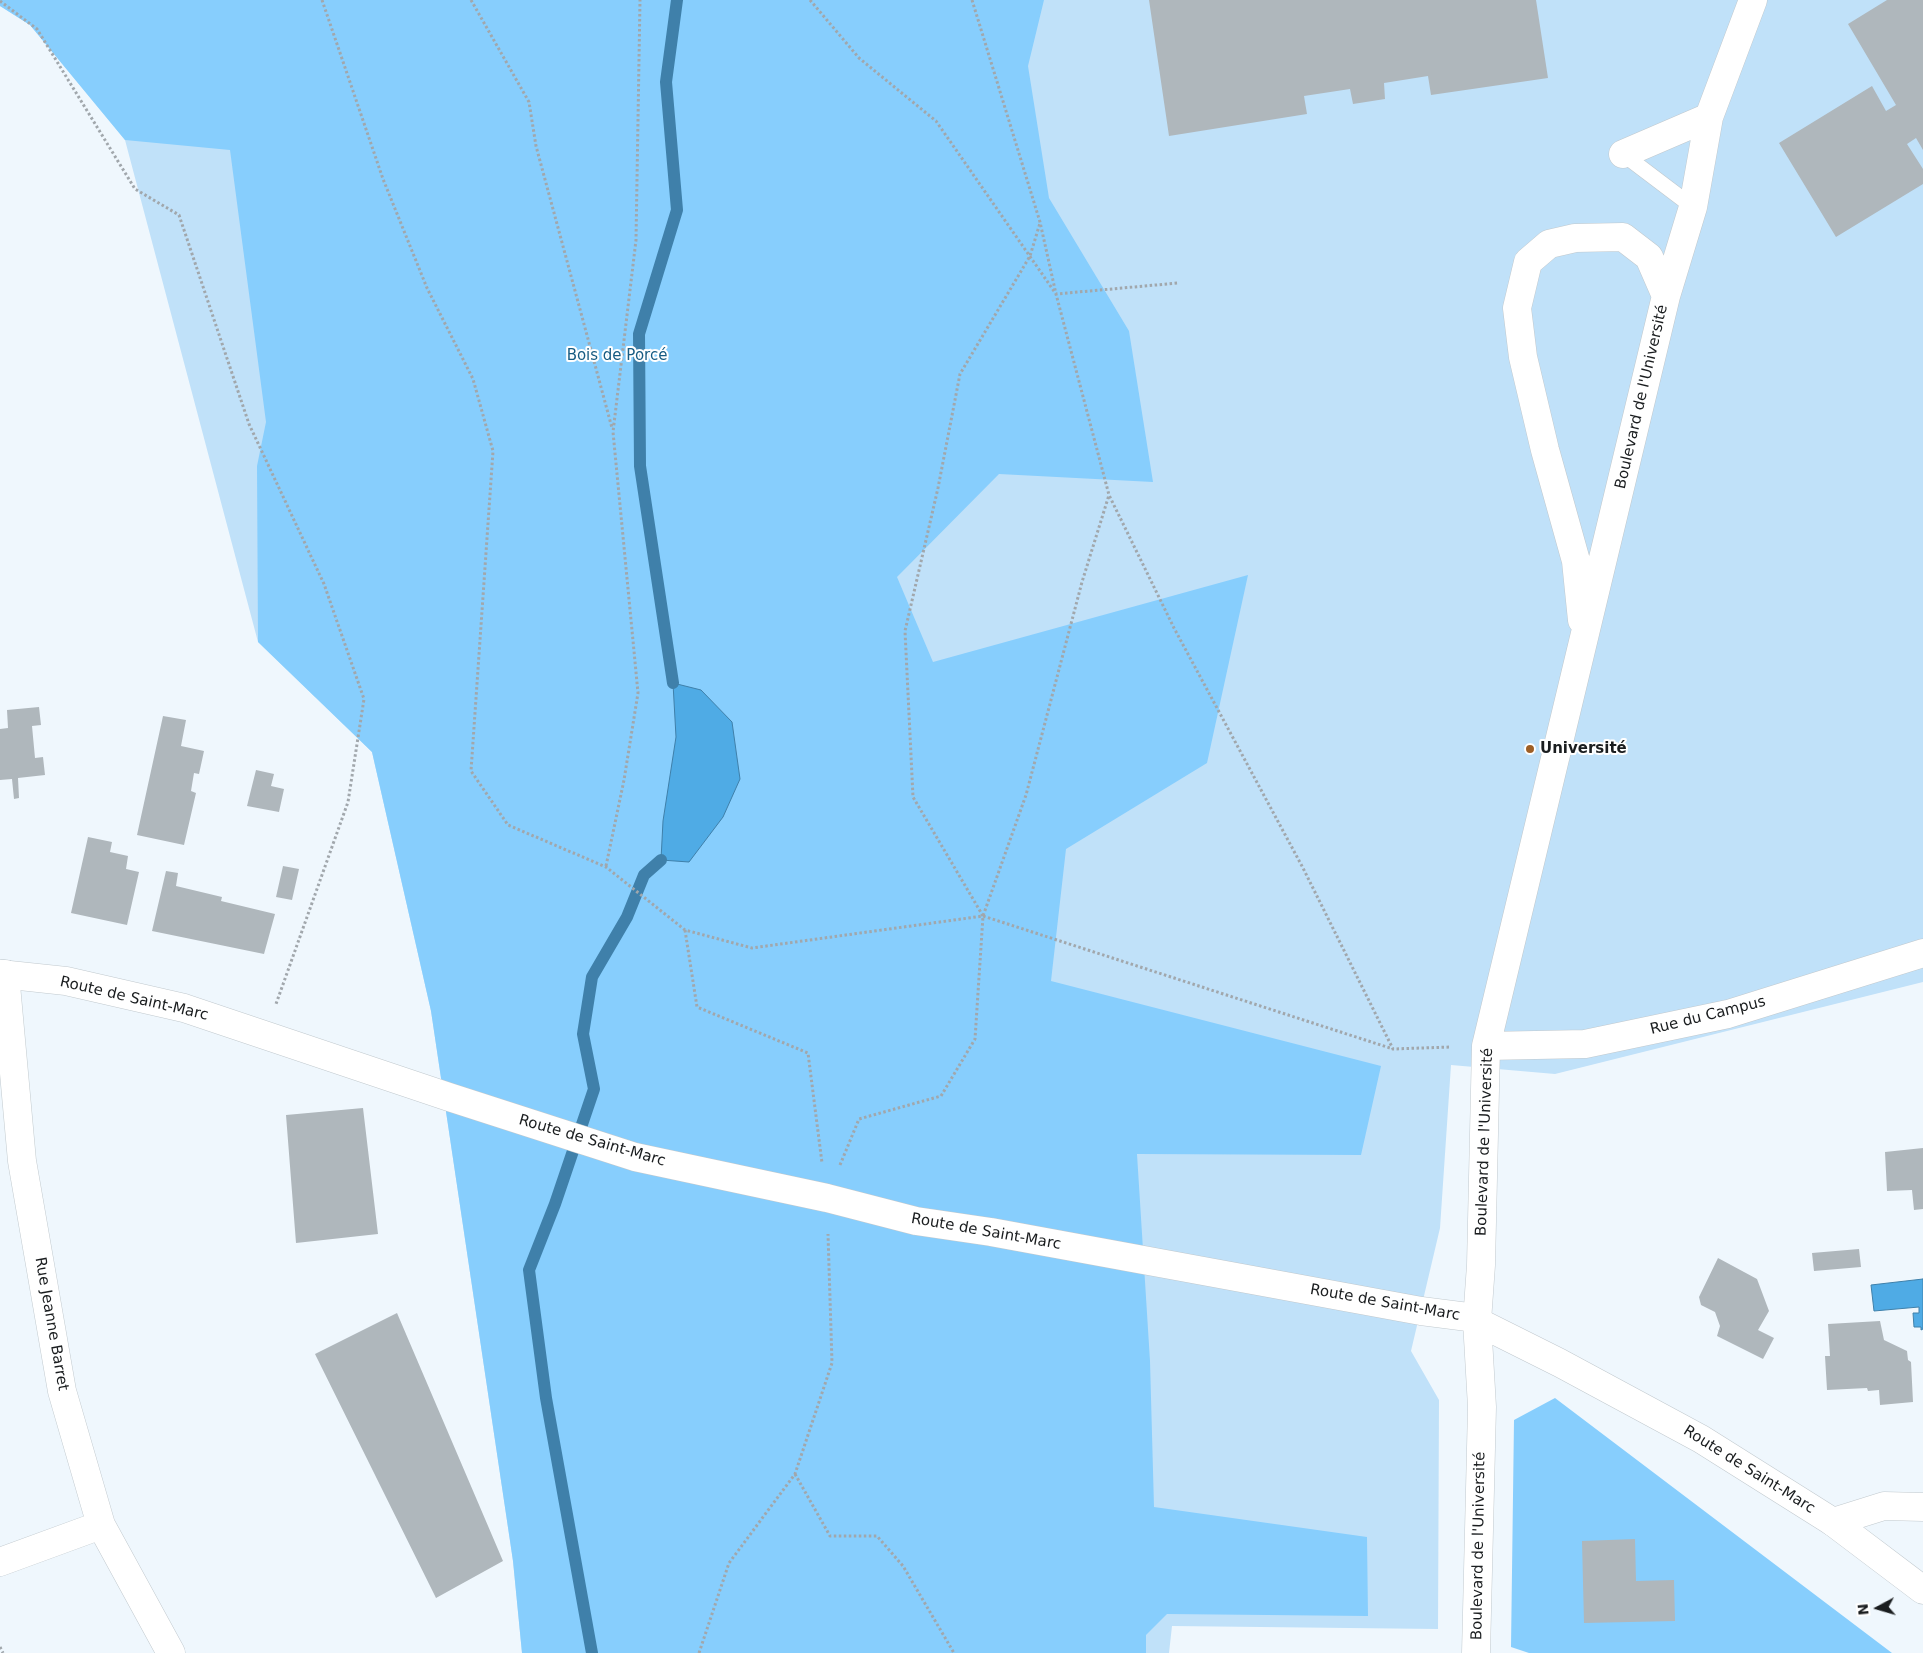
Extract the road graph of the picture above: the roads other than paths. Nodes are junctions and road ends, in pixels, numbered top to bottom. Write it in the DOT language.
graph roads {
  1 [pos="1753,0"];
  2 [pos="1709,117"];
  3 [pos="1623,154"];
  4 [pos="1692,207"];
  5 [pos="1666,296"];
  6 [pos="1584,641"];
  7 [pos="1923,953"];
  8 [pos="3,974"];
  9 [pos="1486,1046"];
  10 [pos="1477,1320"];
  11 [pos="1923,1506"];
  12 [pos="1833,1522"];
  13 [pos="101,1525"];
  14 [pos="0,1562"];
  15 [pos="1923,1590"];
  16 [pos="172,1653"];
  17 [pos="1476,1653"];
  1 -- 2 [label="street"];
  2 -- 3 [label="street"];
  2 -- 4 [label="street"];
  3 -- 4 [label="lane"];
  4 -- 5 [label="street"];
  5 -- 6 [label="street, Boulevard de l'Université"];
  5 -- 6 [label="street, Boulevard de l'Université"];
  6 -- 9 [label="street, Boulevard de l'Université"];
  7 -- 9 [label="street, Rue du Campus"];
  8 -- 10 [label="street, Route de Saint-Marc"];
  8 -- 13 [label="street, Rue Jeanne Barret"];
  9 -- 10 [label="street, Boulevard de l'Université"];
  10 -- 12 [label="street, Route de Saint-Marc"];
  10 -- 17 [label="street, Boulevard de l'Université"];
  11 -- 12 [label="street"];
  12 -- 15 [label="street, Route de Saint-Marc"];
  13 -- 14 [label="street"];
  13 -- 16 [label="street, Rue Jeanne Barret"];
}
